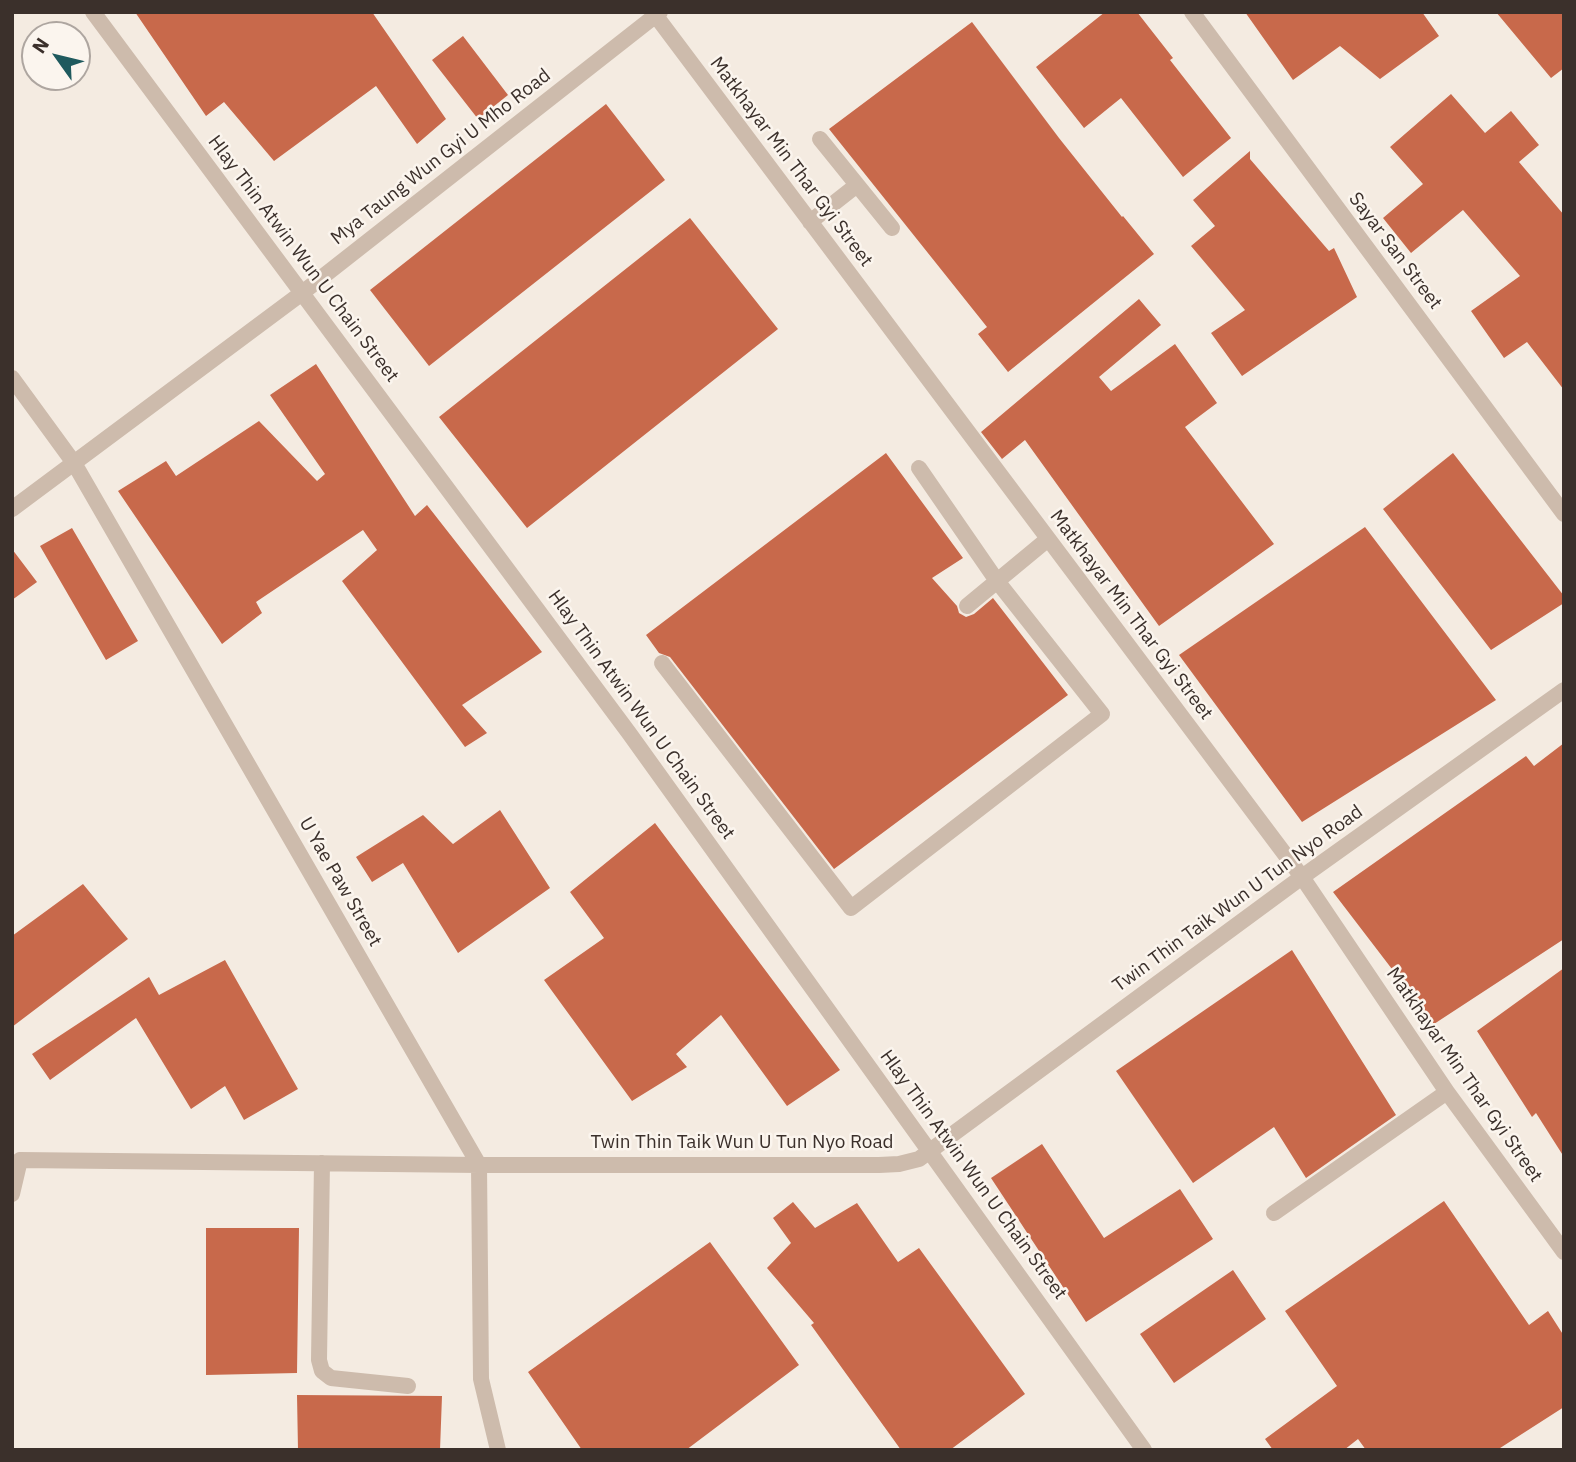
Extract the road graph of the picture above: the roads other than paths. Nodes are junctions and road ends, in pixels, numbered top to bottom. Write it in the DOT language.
graph roads {
  1 [pos="93,12"];
  2 [pos="1192,12"];
  3 [pos="656,13"];
  4 [pos="820,139"];
  5 [pos="857,186"];
  6 [pos="810,222"];
  7 [pos="892,228"];
  8 [pos="302,293"];
  9 [pos="12,379"];
  10 [pos="74,463"];
  11 [pos="919,468"];
  12 [pos="12,509"];
  13 [pos="1564,514"];
  14 [pos="1048,539"];
  15 [pos="998,581"];
  16 [pos="967,606"];
  17 [pos="662,663"];
  18 [pos="1564,690"];
  19 [pos="1302,877"];
  20 [pos="1447,1092"];
  21 [pos="931,1151"];
  22 [pos="16,1154"];
  23 [pos="322,1163"];
  24 [pos="479,1165"];
  25 [pos="12,1194"];
  26 [pos="1274,1213"];
  27 [pos="1564,1252"];
  28 [pos="408,1386"];
  29 [pos="498,1450"];
  30 [pos="1144,1450"];
  1 -- 8 [label="street, Hlay Thin Atwin Wun U Chain Street"];
  2 -- 13 [label="street, Sayar San Street"];
  3 -- 6 [label="street, Matkhayar Min Thar Gyi Street"];
  3 -- 8 [label="street, Mya Taung Wun Gyi U Mho Road"];
  4 -- 5 [label="street"];
  5 -- 6 [label="street"];
  5 -- 7 [label="street"];
  6 -- 14 [label="street, Matkhayar Min Thar Gyi Street"];
  8 -- 10 [label="street, Mya Taung Wun Gyi U Mho Road"];
  8 -- 21 [label="street, Hlay Thin Atwin Wun U Chain Street"];
  9 -- 10 [label="street, U Yae Paw Street"];
  10 -- 12 [label="street, Mya Taung Wun Gyi U Mho Road"];
  10 -- 24 [label="street, U Yae Paw Street"];
  11 -- 15 [label="street"];
  14 -- 15 [label="street"];
  14 -- 19 [label="street, Matkhayar Min Thar Gyi Street"];
  15 -- 16 [label="street"];
  15 -- 17 [label="street"];
  18 -- 19 [label="street, Twin Thin Taik Wun U Tun Nyo Road"];
  19 -- 20 [label="street, Matkhayar Min Thar Gyi Street"];
  19 -- 21 [label="street, Twin Thin Taik Wun U Tun Nyo Road"];
  20 -- 26 [label="street"];
  20 -- 27 [label="street, Matkhayar Min Thar Gyi Street"];
  21 -- 24 [label="street, Twin Thin Taik Wun U Tun Nyo Road"];
  21 -- 30 [label="street, Hlay Thin Atwin Wun U Chain Street"];
  22 -- 23 [label="street, Twin Thin Taik Wun U Tun Nyo Road"];
  22 -- 25 [label="street"];
  23 -- 24 [label="street, Twin Thin Taik Wun U Tun Nyo Road"];
  23 -- 28 [label="street"];
  24 -- 29 [label="street, U Yae Paw Street"];
}
